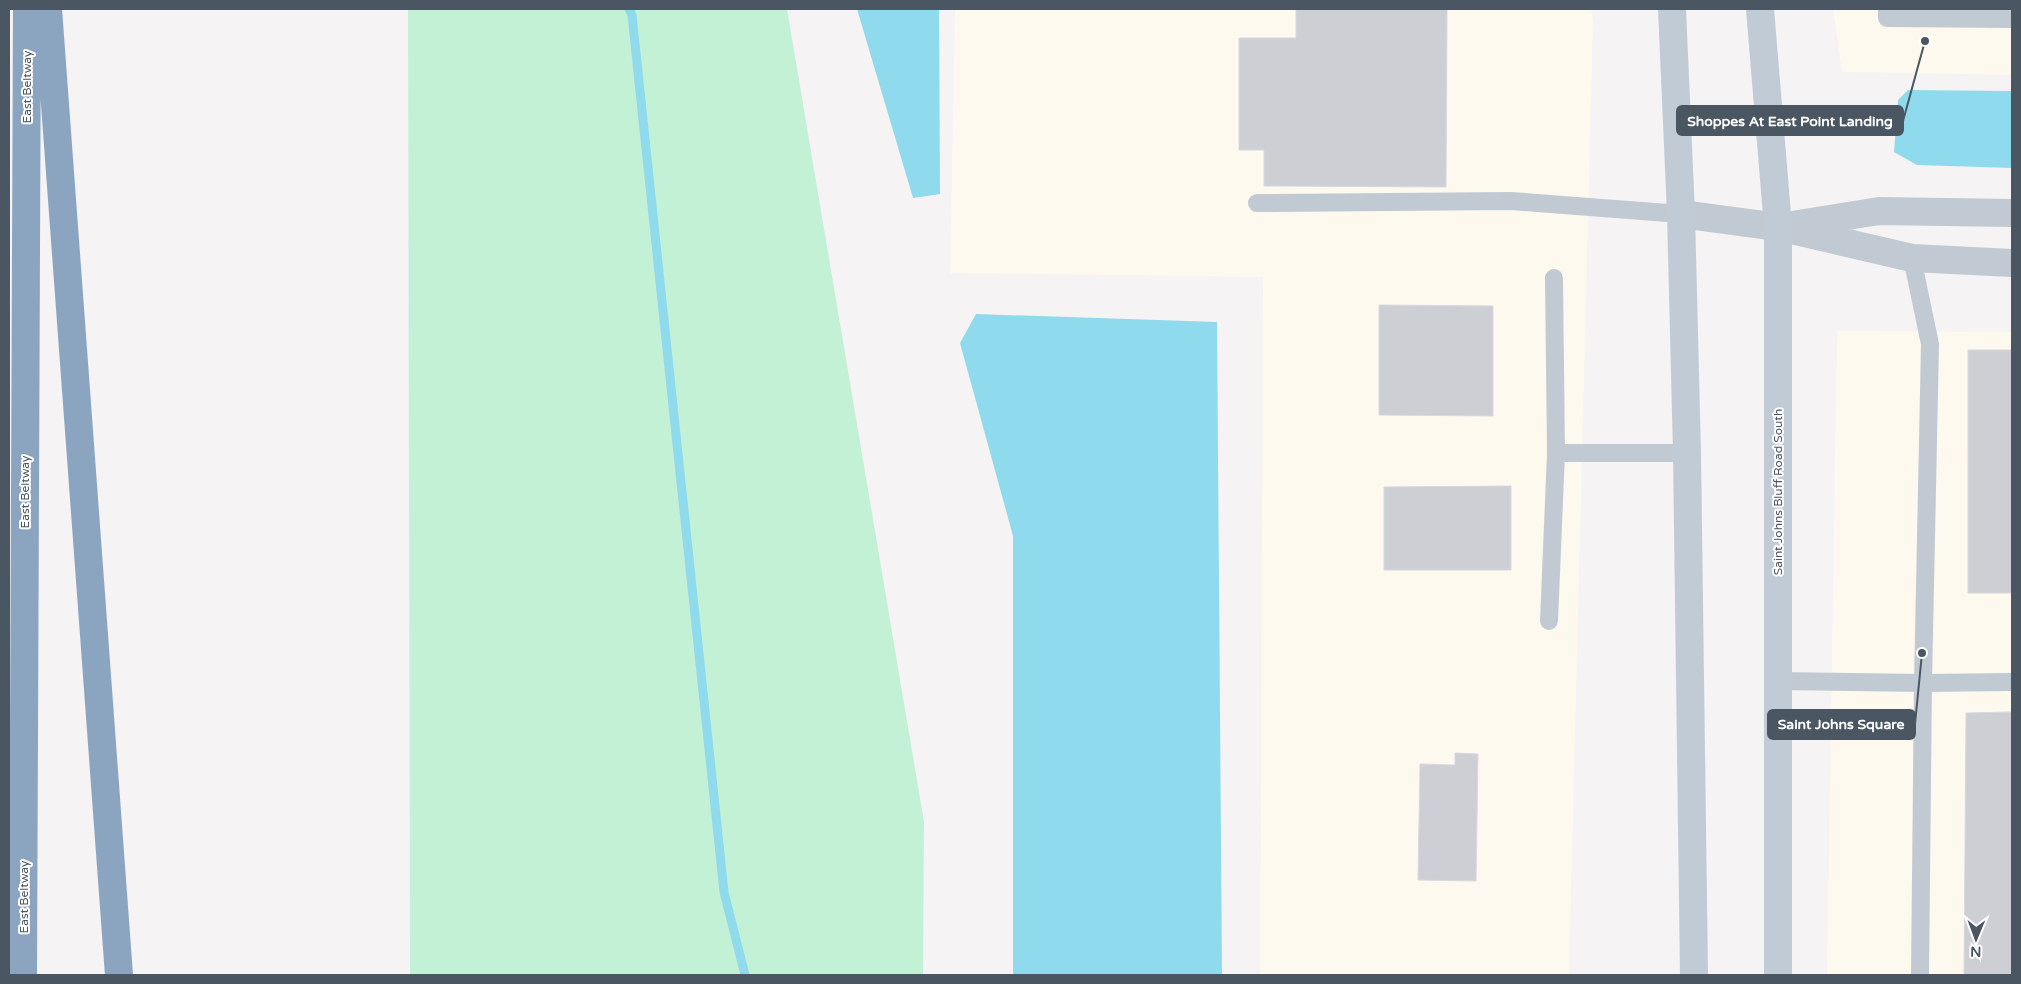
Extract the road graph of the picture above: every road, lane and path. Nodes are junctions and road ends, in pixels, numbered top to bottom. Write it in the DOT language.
graph roads {
  1 [pos="27,9"];
  2 [pos="48,9"];
  3 [pos="1672,9"];
  4 [pos="1760,9"];
  5 [pos="1887,9"];
  6 [pos="2012,19"];
  7 [pos="1258,203"];
  8 [pos="2012,213"];
  9 [pos="1681,214"];
  10 [pos="1778,227"];
  11 [pos="1912,258"];
  12 [pos="2012,263"];
  13 [pos="1554,278"];
  14 [pos="1556,453"];
  15 [pos="1687,453"];
  16 [pos="1548,621"];
  17 [pos="1778,681"];
  18 [pos="2012,682"];
  19 [pos="1923,683"];
  20 [pos="23,975"];
  21 [pos="119,975"];
  22 [pos="1694,975"];
  23 [pos="1778,975"];
  24 [pos="1920,975"];
  1 -- 20 [label="highway, East Beltway"];
  2 -- 21 [label="highway"];
  3 -- 9 [label="main road"];
  4 -- 10 [label="main road, Saint Johns Bluff Road South"];
  5 -- 6 [label="lane"];
  7 -- 9 [label="lane"];
  8 -- 10 [label="street"];
  9 -- 10 [label="street"];
  9 -- 15 [label="main road"];
  10 -- 11 [label="street"];
  10 -- 17 [label="main road, Saint Johns Bluff Road South"];
  11 -- 12 [label="street"];
  11 -- 19 [label="lane"];
  13 -- 14 [label="lane"];
  14 -- 15 [label="lane"];
  14 -- 16 [label="lane"];
  15 -- 22 [label="main road"];
  17 -- 19 [label="lane"];
  17 -- 23 [label="main road, Saint Johns Bluff Road South"];
  18 -- 19 [label="lane"];
  19 -- 24 [label="lane"];
}
